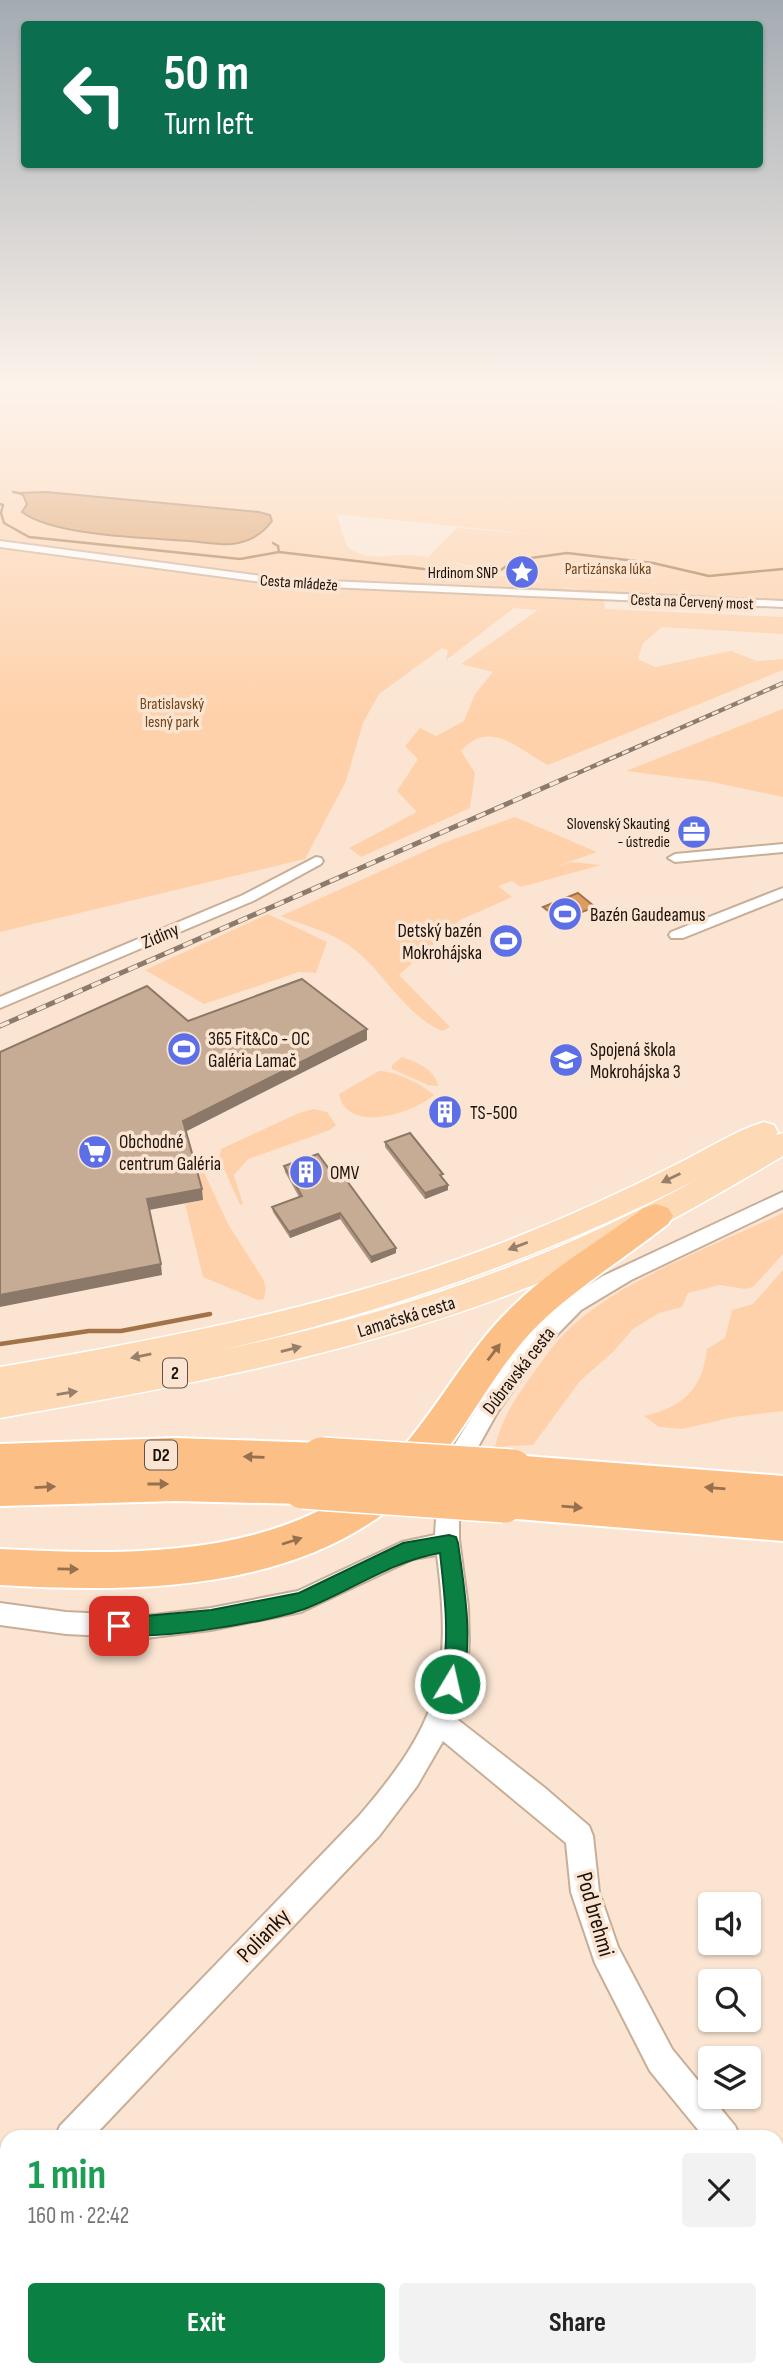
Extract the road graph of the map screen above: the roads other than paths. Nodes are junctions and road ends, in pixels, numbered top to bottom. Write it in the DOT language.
graph roads {
  1 [pos="0,544"];
  2 [pos="601,597"];
  3 [pos="783,604"];
  4 [pos="783,848"];
  5 [pos="675,858"];
  6 [pos="316,861"];
  7 [pos="783,893"];
  8 [pos="677,935"];
  9 [pos="0,1003"];
  10 [pos="783,1122"];
  11 [pos="783,1143"];
  12 [pos="783,1199"];
  13 [pos="656,1216"];
  14 [pos="0,1380"];
  15 [pos="0,1404"];
  16 [pos="0,1460"];
  17 [pos="313,1473"];
  18 [pos="508,1486"];
  19 [pos="0,1489"];
  20 [pos="783,1493"];
  21 [pos="783,1524"];
  22 [pos="449,1543"];
  23 [pos="0,1566"];
  24 [pos="0,1614"];
  25 [pos="440,1722"];
  26 [pos="78,2130"];
  27 [pos="718,2130"];
  1 -- 2 [label="street, Cesta mládeže"];
  2 -- 3 [label="street, Cesta na Červený most"];
  4 -- 5 [label="street"];
  6 -- 9 [label="street, Zidiny"];
  7 -- 8 [label="street"];
  10 -- 14 [label="main road, Lamačská cesta / 2, one-way"];
  11 -- 13 [label="main road, Lamačská cesta / 2"];
  12 -- 22 [label="street, Dúbravská cesta"];
  15 -- 13 [label="main road, Lamačská cesta / 2, one-way"];
  23 -- 13 [label="highway, one-way"];
  17 -- 16 [label="highway, D2, one-way"];
  17 -- 18 [label="highway, D2, bridge"];
  19 -- 17 [label="highway, D2, one-way"];
  20 -- 18 [label="highway, D2, one-way"];
  18 -- 21 [label="highway, D2, one-way"];
  22 -- 24 [label="street"];
  22 -- 25 [label="street, Dúbravská cesta"];
  25 -- 26 [label="street, Polianky"];
  25 -- 27 [label="street, Pod brehmi"];
}
